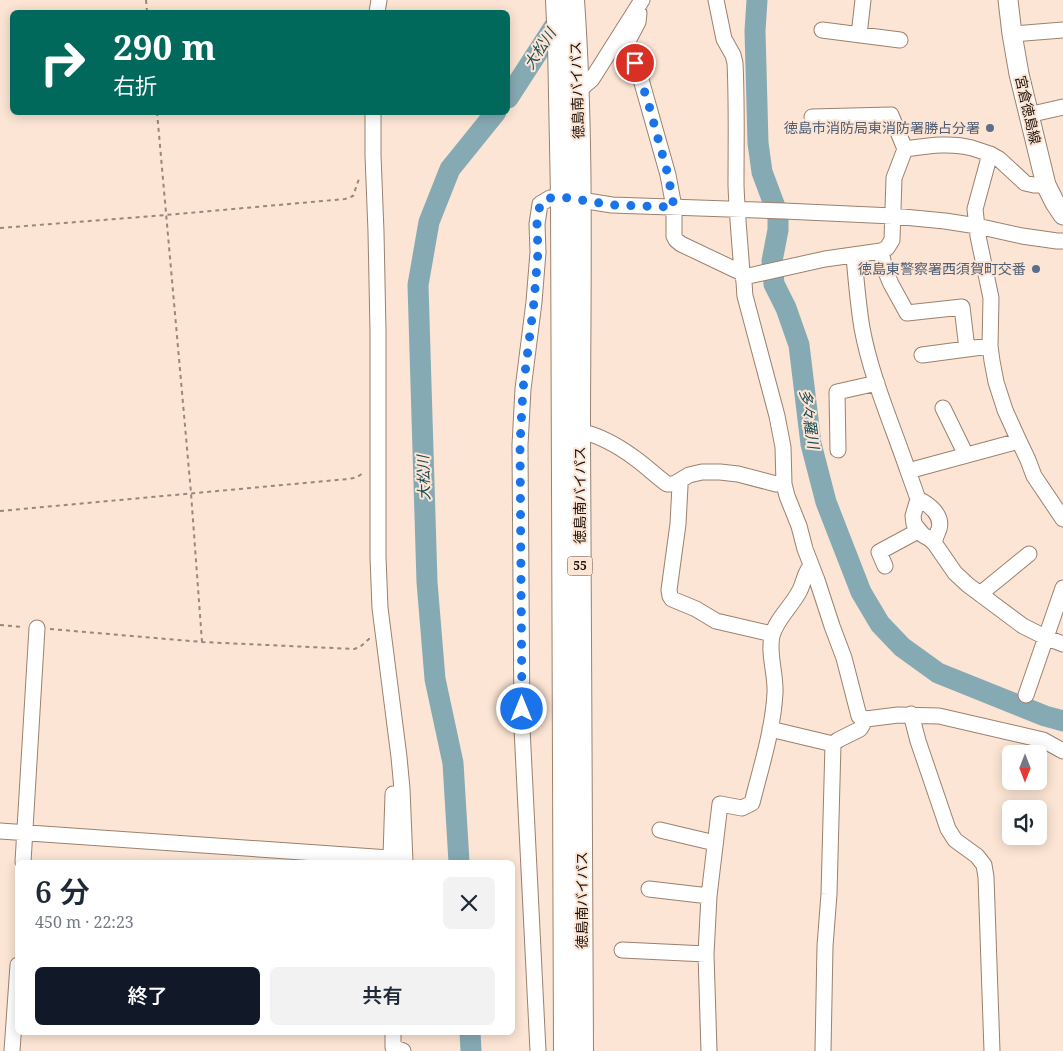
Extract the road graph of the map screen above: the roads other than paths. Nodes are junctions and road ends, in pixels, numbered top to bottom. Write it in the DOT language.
graph roads {
  1 [pos="557,0"];
  2 [pos="573,0"];
  3 [pos="716,0"];
  4 [pos="863,0"];
  5 [pos="1008,0"];
  6 [pos="639,5"];
  7 [pos="822,30"];
  8 [pos="1063,30"];
  9 [pos="1012,34"];
  10 [pos="859,35"];
  11 [pos="900,40"];
  12 [pos="577,87"];
  13 [pos="1063,107"];
  14 [pos="373,115"];
  15 [pos="1028,115"];
  16 [pos="812,118"];
  17 [pos="905,149"];
  18 [pos="990,154"];
  19 [pos="1046,184"];
  20 [pos="571,198"];
  21 [pos="674,207"];
  22 [pos="737,209"];
  23 [pos="1063,215"];
  24 [pos="893,216"];
  25 [pos="977,226"];
  26 [pos="1063,241"];
  27 [pos="881,251"];
  28 [pos="854,256"];
  29 [pos="743,275"];
  30 [pos="990,346"];
  31 [pos="967,349"];
  32 [pos="922,355"];
  33 [pos="877,383"];
  34 [pos="943,408"];
  35 [pos="579,431"];
  36 [pos="1019,441"];
  37 [pos="838,450"];
  38 [pos="966,455"];
  39 [pos="908,471"];
  40 [pos="679,482"];
  41 [pos="784,484"];
  42 [pos="918,499"];
  43 [pos="1063,519"];
  44 [pos="918,530"];
  45 [pos="935,544"];
  46 [pos="1028,554"];
  47 [pos="811,566"];
  48 [pos="885,566"];
  49 [pos="1063,591"];
  50 [pos="980,594"];
  51 [pos="37,628"];
  52 [pos="772,634"];
  53 [pos="1046,637"];
  54 [pos="1063,644"];
  55 [pos="1026,696"];
  56 [pos="911,714"];
  57 [pos="866,719"];
  58 [pos="770,728"];
  59 [pos="833,744"];
  60 [pos="1063,751"];
  61 [pos="402,789"];
  62 [pos="660,830"];
  63 [pos="0,831"];
  64 [pos="24,832"];
  65 [pos="715,843"];
  66 [pos="23,860"];
  67 [pos="405,860"];
  68 [pos="650,889"];
  69 [pos="709,896"];
  70 [pos="622,950"];
  71 [pos="706,954"];
  72 [pos="15,1008"];
  73 [pos="393,1035"];
  74 [pos="403,1035"];
  75 [pos="12,1051"];
  76 [pos="402,1051"];
  77 [pos="538,1051"];
  78 [pos="565,1051"];
  79 [pos="582,1051"];
  80 [pos="710,1051"];
  81 [pos="824,1051"];
  82 [pos="992,1051"];
  1 -- 20 [label="highway, 徳島南バイパス / 55"];
  2 -- 12 [label="highway, 徳島南バイパス / 55"];
  3 -- 22 [label="street"];
  4 -- 10 [label="street"];
  5 -- 9 [label="main road, 宮倉徳島線"];
  6 -- 12 [label="street"];
  6 -- 21 [label="street"];
  7 -- 10 [label="street"];
  8 -- 9 [label="street"];
  9 -- 15 [label="main road, 宮倉徳島線"];
  10 -- 11 [label="street"];
  12 -- 20 [label="highway, 徳島南バイパス / 55"];
  13 -- 15 [label="street"];
  14 -- 61 [label="street"];
  15 -- 19 [label="main road, 宮倉徳島線"];
  16 -- 17 [label="street"];
  17 -- 18 [label="street"];
  17 -- 24 [label="street"];
  18 -- 19 [label="street"];
  18 -- 25 [label="street"];
  19 -- 23 [label="main road, 宮倉徳島線"];
  20 -- 21 [label="street"];
  20 -- 35 [label="highway, 徳島南バイパス / 55"];
  20 -- 77 [label="street"];
  20 -- 78 [label="highway, 徳島南バイパス / 55"];
  21 -- 22 [label="street"];
  21 -- 29 [label="street"];
  22 -- 24 [label="street"];
  22 -- 29 [label="street"];
  24 -- 25 [label="street"];
  24 -- 27 [label="street"];
  25 -- 26 [label="street"];
  25 -- 30 [label="street"];
  27 -- 28 [label="street"];
  27 -- 31 [label="street"];
  28 -- 29 [label="street"];
  28 -- 33 [label="street"];
  29 -- 41 [label="street"];
  30 -- 31 [label="street"];
  30 -- 36 [label="street"];
  31 -- 32 [label="street"];
  33 -- 37 [label="street"];
  33 -- 39 [label="street"];
  34 -- 38 [label="street"];
  35 -- 40 [label="street"];
  35 -- 79 [label="highway, 徳島南バイパス / 55"];
  36 -- 38 [label="street"];
  36 -- 43 [label="street"];
  38 -- 39 [label="street"];
  39 -- 42 [label="street"];
  40 -- 41 [label="street"];
  40 -- 52 [label="street"];
  41 -- 47 [label="street"];
  42 -- 44 [label="street"];
  42 -- 45 [label="street"];
  44 -- 45 [label="street"];
  44 -- 48 [label="street"];
  45 -- 50 [label="street"];
  46 -- 50 [label="street"];
  47 -- 52 [label="street"];
  47 -- 57 [label="street"];
  49 -- 53 [label="street"];
  50 -- 53 [label="street"];
  51 -- 64 [label="street"];
  52 -- 58 [label="street"];
  53 -- 54 [label="street"];
  53 -- 55 [label="street"];
  56 -- 57 [label="street"];
  56 -- 60 [label="street"];
  56 -- 82 [label="street"];
  57 -- 59 [label="street"];
  58 -- 59 [label="street"];
  58 -- 65 [label="street"];
  59 -- 81 [label="street"];
  61 -- 64 [label="street"];
  61 -- 67 [label="street"];
  62 -- 65 [label="street"];
  63 -- 64 [label="street"];
  64 -- 66 [label="street"];
  65 -- 69 [label="street"];
  68 -- 69 [label="street"];
  69 -- 71 [label="street"];
  70 -- 71 [label="street"];
  71 -- 80 [label="street"];
  72 -- 75 [label="street"];
  73 -- 76 [label="street"];
  74 -- 76 [label="street"];
}
